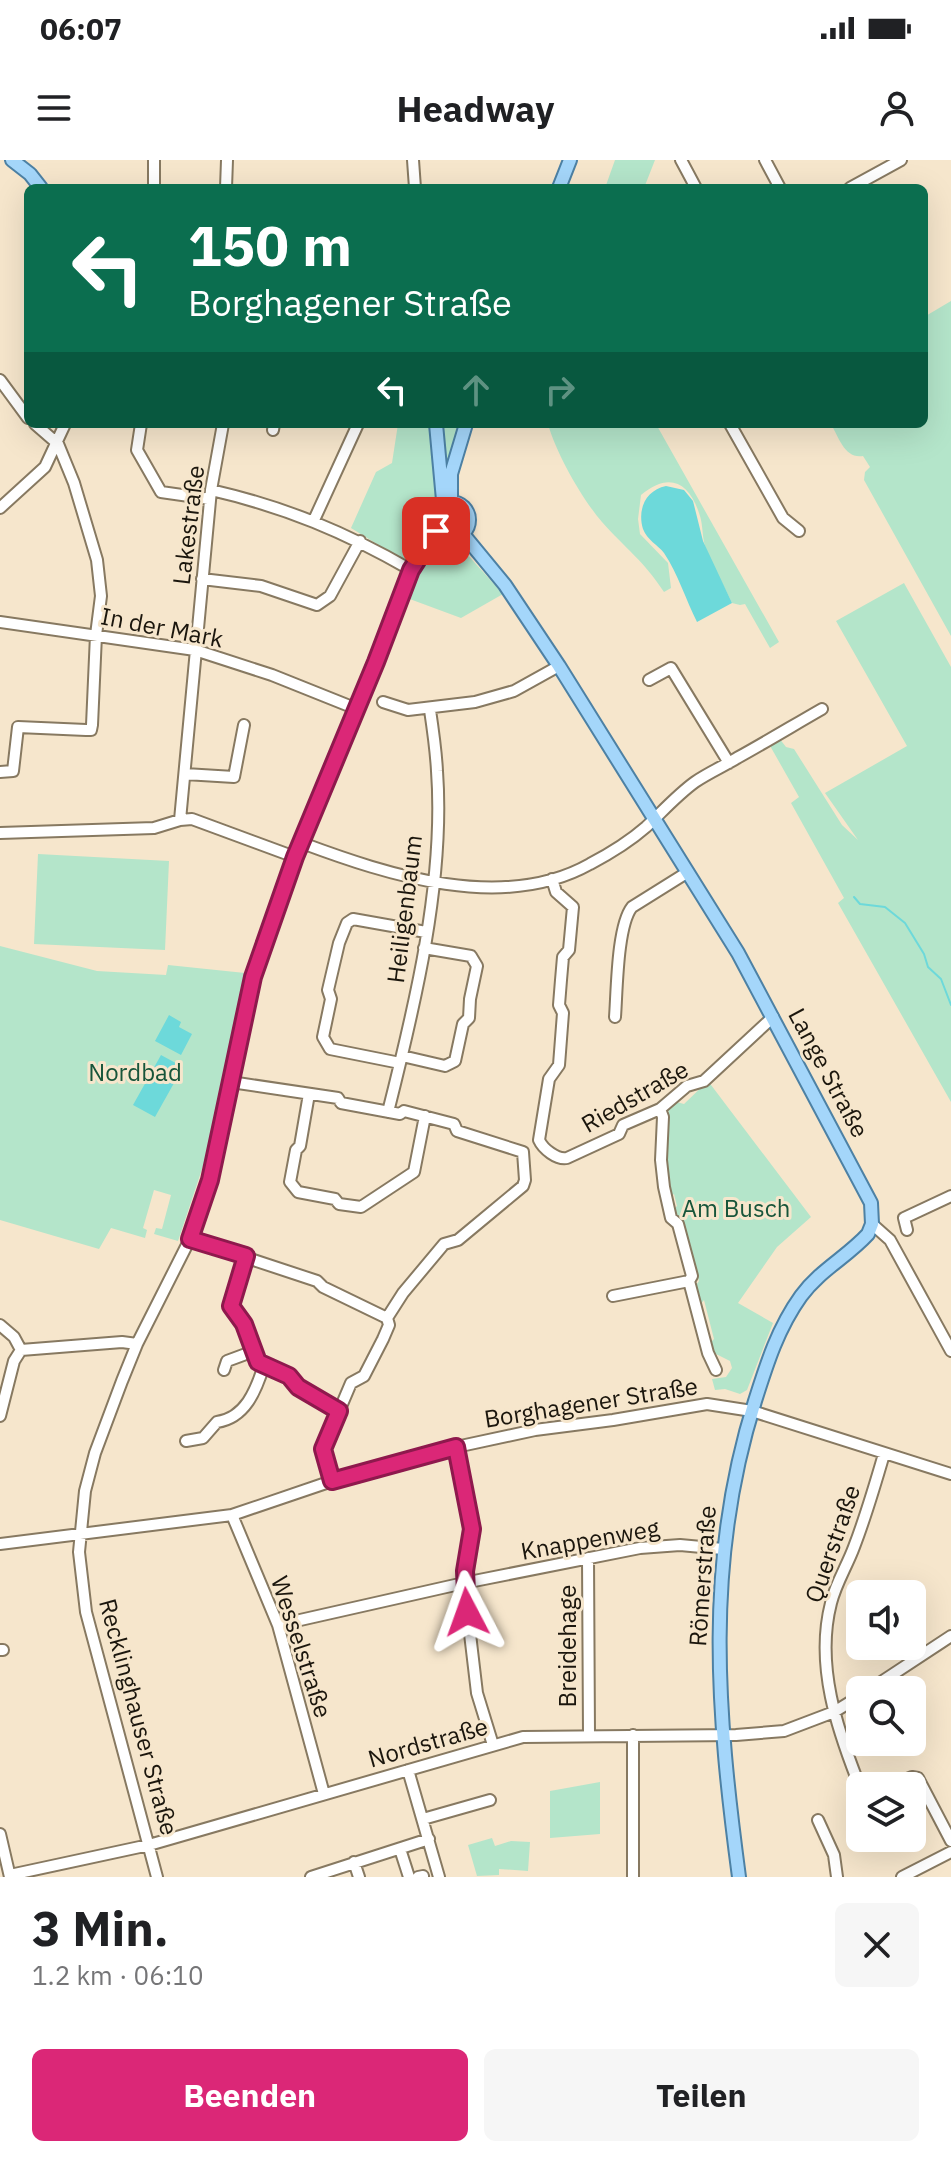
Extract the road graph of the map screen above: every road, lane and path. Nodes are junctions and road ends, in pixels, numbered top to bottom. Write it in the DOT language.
graph roads {
  1 [pos="12,160"];
  2 [pos="154,160"];
  3 [pos="227,160"];
  4 [pos="413,160"];
  5 [pos="570,160"];
  6 [pos="681,160"];
  7 [pos="765,160"];
  8 [pos="901,160"];
  9 [pos="38,184"];
  10 [pos="154,184"];
  11 [pos="226,184"];
  12 [pos="415,184"];
  13 [pos="561,184"];
  14 [pos="694,184"];
  15 [pos="778,184"];
  16 [pos="857,184"];
  17 [pos="1,383"];
  18 [pos="24,413"];
  19 [pos="40,428"];
  20 [pos="64,428"];
  21 [pos="140,428"];
  22 [pos="222,428"];
  23 [pos="356,428"];
  24 [pos="437,428"];
  25 [pos="465,428"];
  26 [pos="732,428"];
  27 [pos="58,444"];
  28 [pos="211,494"];
  29 [pos="447,503"];
  30 [pos="0,508"];
  31 [pos="314,520"];
  32 [pos="436,531"];
  33 [pos="799,531"];
  34 [pos="463,534"];
  35 [pos="360,541"];
  36 [pos="411,570"];
  37 [pos="202,579"];
  38 [pos="0,622"];
  39 [pos="96,635"];
  40 [pos="195,650"];
  41 [pos="559,666"];
  42 [pos="649,680"];
  43 [pos="383,702"];
  44 [pos="357,709"];
  45 [pos="822,709"];
  46 [pos="430,710"];
  47 [pos="244,725"];
  48 [pos="729,763"];
  49 [pos="0,772"];
  50 [pos="185,774"];
  51 [pos="654,818"];
  52 [pos="180,820"];
  53 [pos="0,833"];
  54 [pos="302,843"];
  55 [pos="295,857"];
  56 [pos="688,872"];
  57 [pos="552,879"];
  58 [pos="434,882"];
  59 [pos="426,932"];
  60 [pos="424,948"];
  61 [pos="615,1017"];
  62 [pos="773,1017"];
  63 [pos="401,1060"];
  64 [pos="231,1082"];
  65 [pos="309,1094"];
  66 [pos="660,1109"];
  67 [pos="388,1112"];
  68 [pos="425,1116"];
  69 [pos="951,1196"];
  70 [pos="872,1224"];
  71 [pos="907,1230"];
  72 [pos="190,1239"];
  73 [pos="246,1256"];
  74 [pos="689,1281"];
  75 [pos="613,1296"];
  76 [pos="387,1318"];
  77 [pos="0,1325"];
  78 [pos="137,1344"];
  79 [pos="21,1350"];
  80 [pos="254,1351"];
  81 [pos="951,1351"];
  82 [pos="264,1365"];
  83 [pos="224,1370"];
  84 [pos="716,1370"];
  85 [pos="4,1381"];
  86 [pos="339,1411"];
  87 [pos="752,1411"];
  88 [pos="0,1416"];
  89 [pos="186,1441"];
  90 [pos="456,1447"];
  91 [pos="884,1454"];
  92 [pos="951,1474"];
  93 [pos="332,1481"];
  94 [pos="232,1515"];
  95 [pos="80,1532"];
  96 [pos="0,1544"];
  97 [pos="723,1549"];
  98 [pos="588,1558"];
  99 [pos="464,1583"];
  100 [pos="278,1625"];
  101 [pos="951,1636"];
  102 [pos="890,1676"];
  103 [pos="846,1705"];
  104 [pos="834,1712"];
  105 [pos="589,1735"];
  106 [pos="633,1735"];
  107 [pos="721,1735"];
  108 [pos="493,1745"];
  109 [pos="408,1770"];
  110 [pos="855,1772"];
  111 [pos="926,1793"];
  112 [pos="324,1794"];
  113 [pos="490,1800"];
  114 [pos="423,1819"];
  115 [pos="818,1820"];
  116 [pos="0,1834"];
  117 [pos="429,1839"];
  118 [pos="951,1841"];
  119 [pos="149,1845"];
  120 [pos="400,1849"];
  121 [pos="951,1852"];
  122 [pos="354,1862"];
  123 [pos="10,1876"];
  124 [pos="157,1877"];
  125 [pos="311,1877"];
  126 [pos="359,1877"];
  127 [pos="409,1877"];
  128 [pos="439,1877"];
  129 [pos="633,1877"];
  130 [pos="739,1877"];
  131 [pos="837,1877"];
  132 [pos="904,1877"];
  1 -- 9 [label="main road"];
  2 -- 10 [label="street"];
  3 -- 11 [label="street"];
  4 -- 12 [label="street"];
  5 -- 13 [label="main road"];
  6 -- 14 [label="street"];
  7 -- 15 [label="street"];
  8 -- 16 [label="street"];
  17 -- 18 [label="street"];
  19 -- 27 [label="street"];
  20 -- 27 [label="street"];
  21 -- 28 [label="street"];
  22 -- 28 [label="street, Lakestraße"];
  23 -- 31 [label="street"];
  24 -- 29 [label="main road, Recklinghauser Straße"];
  25 -- 29 [label="main road, Recklinghauser Straße"];
  26 -- 33 [label="street"];
  27 -- 30 [label="street"];
  27 -- 39 [label="street"];
  28 -- 31 [label="street"];
  28 -- 37 [label="street, Lakestraße"];
  29 -- 32 [label="main road, Recklinghauser Straße"];
  29 -- 34 [label="main road, Recklinghauser Straße"];
  31 -- 35 [label="street"];
  32 -- 34 [label="main road"];
  32 -- 36 [label="street, Recklinghauser Straße"];
  34 -- 41 [label="main road, Lange Straße"];
  35 -- 36 [label="street"];
  35 -- 37 [label="street"];
  36 -- 44 [label="street, Recklinghauser Straße"];
  37 -- 40 [label="street, Lakestraße"];
  38 -- 39 [label="street, In der Mark"];
  39 -- 40 [label="street, In der Mark"];
  39 -- 49 [label="street"];
  40 -- 44 [label="street, In der Mark"];
  40 -- 50 [label="street, Lakestraße"];
  41 -- 46 [label="street"];
  41 -- 51 [label="main road, Lange Straße"];
  42 -- 48 [label="street"];
  43 -- 46 [label="street"];
  44 -- 54 [label="street, Recklinghauser Straße"];
  45 -- 48 [label="street"];
  46 -- 58 [label="street, Heiligenbaum"];
  47 -- 50 [label="street"];
  48 -- 51 [label="street"];
  50 -- 52 [label="street, Lakestraße"];
  51 -- 56 [label="main road, Lange Straße"];
  51 -- 57 [label="street"];
  52 -- 53 [label="street"];
  52 -- 55 [label="street"];
  54 -- 55 [label="street, Recklinghauser Straße"];
  54 -- 58 [label="street"];
  55 -- 64 [label="street, Recklinghauser Straße"];
  56 -- 61 [label="street"];
  56 -- 62 [label="main road, Lange Straße"];
  57 -- 58 [label="street"];
  57 -- 66 [label="street, Riedstraße"];
  58 -- 59 [label="street, Heiligenbaum"];
  59 -- 60 [label="street, Heiligenbaum"];
  59 -- 63 [label="street"];
  60 -- 63 [label="street, Heiligenbaum"];
  60 -- 63 [label="street"];
  62 -- 66 [label="street, Riedstraße"];
  62 -- 70 [label="main road, Lange Straße"];
  63 -- 67 [label="street, Heiligenbaum"];
  64 -- 65 [label="street"];
  64 -- 72 [label="street, Recklinghauser Straße"];
  65 -- 67 [label="street"];
  65 -- 68 [label="street"];
  66 -- 74 [label="street"];
  67 -- 68 [label="street"];
  68 -- 76 [label="street"];
  69 -- 71 [label="street"];
  70 -- 81 [label="street, Lange Straße"];
  70 -- 87 [label="main road, Römerstraße"];
  72 -- 73 [label="street"];
  72 -- 78 [label="street, Recklinghauser Straße"];
  73 -- 76 [label="street"];
  73 -- 80 [label="street"];
  74 -- 75 [label="street"];
  74 -- 84 [label="street"];
  76 -- 86 [label="street"];
  77 -- 79 [label="street"];
  78 -- 79 [label="street"];
  78 -- 95 [label="street, Recklinghauser Straße"];
  79 -- 85 [label="street"];
  80 -- 82 [label="street"];
  80 -- 83 [label="street"];
  82 -- 86 [label="street"];
  82 -- 89 [label="street"];
  85 -- 88 [label="street"];
  86 -- 93 [label="street"];
  87 -- 90 [label="street, Borghagener Straße"];
  87 -- 91 [label="street, Borghagener Straße"];
  87 -- 97 [label="main road, Römerstraße"];
  90 -- 93 [label="street, Borghagener Straße"];
  90 -- 99 [label="street"];
  91 -- 92 [label="street, Borghagener Straße"];
  91 -- 104 [label="street, Querstraße"];
  93 -- 94 [label="street, Borghagener Straße"];
  94 -- 95 [label="street, Borghagener Straße"];
  94 -- 100 [label="street, Wesselstraße"];
  95 -- 96 [label="street, Borghagener Straße"];
  95 -- 119 [label="street, Recklinghauser Straße"];
  97 -- 98 [label="street, Knappenweg"];
  97 -- 107 [label="main road, Römerstraße"];
  98 -- 99 [label="street, Knappenweg"];
  98 -- 105 [label="street, Breidehage"];
  99 -- 100 [label="street, Knappenweg"];
  99 -- 108 [label="street"];
  100 -- 112 [label="street, Wesselstraße"];
  101 -- 102 [label="street"];
  103 -- 104 [label="street, Nordstraße"];
  104 -- 107 [label="street, Nordstraße"];
  104 -- 110 [label="street, Querstraße"];
  105 -- 106 [label="street, Nordstraße"];
  105 -- 108 [label="street, Nordstraße"];
  106 -- 107 [label="street, Nordstraße"];
  106 -- 129 [label="street"];
  107 -- 130 [label="main road, Römerstraße"];
  108 -- 109 [label="street, Nordstraße"];
  109 -- 112 [label="street, Nordstraße"];
  109 -- 114 [label="street"];
  111 -- 118 [label="street"];
  112 -- 119 [label="street, Nordstraße"];
  113 -- 114 [label="street"];
  114 -- 117 [label="street"];
  115 -- 131 [label="street"];
  116 -- 123 [label="street"];
  117 -- 120 [label="street"];
  117 -- 128 [label="street"];
  119 -- 123 [label="street, Nordstraße"];
  119 -- 124 [label="street, Recklinghauser Straße"];
  120 -- 122 [label="street"];
  120 -- 127 [label="street"];
  121 -- 132 [label="street"];
  122 -- 125 [label="street"];
  122 -- 126 [label="street"];
}
